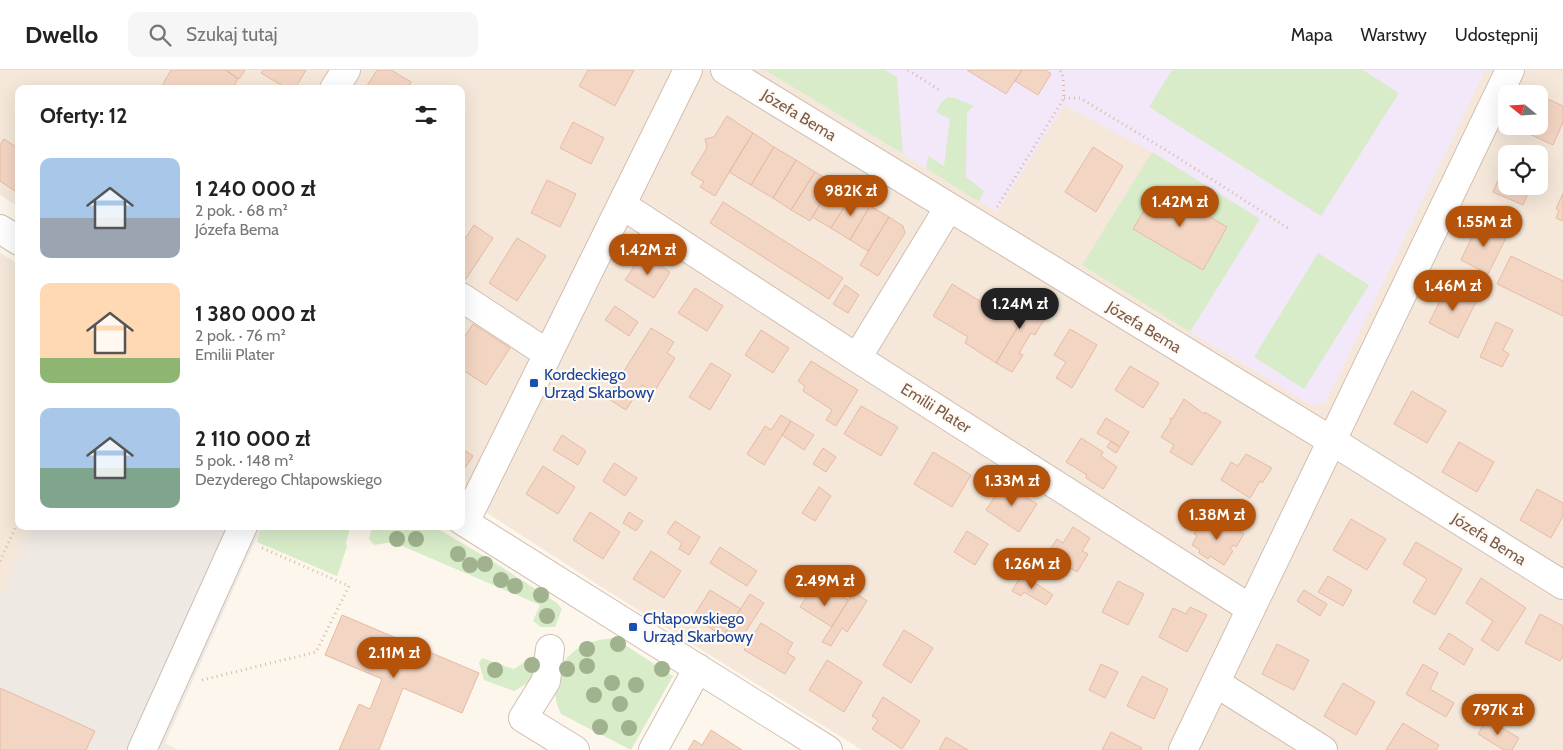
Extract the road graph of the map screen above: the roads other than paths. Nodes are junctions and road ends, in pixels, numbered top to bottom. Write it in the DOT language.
graph roads {
  1 [pos="346,70"];
  2 [pos="688,70"];
  3 [pos="725,70"];
  4 [pos="1510,70"];
  5 [pos="337,85"];
  6 [pos="622,205"];
  7 [pos="949,207"];
  8 [pos="0,229"];
  9 [pos="15,238"];
  10 [pos="465,300"];
  11 [pos="548,354"];
  12 [pos="857,358"];
  13 [pos="1332,441"];
  14 [pos="465,517"];
  15 [pos="465,522"];
  16 [pos="241,532"];
  17 [pos="1563,585"];
  18 [pos="1250,609"];
  19 [pos="550,649"];
  20 [pos="698,668"];
  21 [pos="1216,683"];
  22 [pos="142,750"];
  23 [pos="575,750"];
  24 [pos="653,750"];
  25 [pos="828,750"];
  26 [pos="1183,750"];
  27 [pos="1323,750"];
  1 -- 5 [label="street"];
  2 -- 6 [label="street"];
  3 -- 7 [label="street, Józefa Bema"];
  4 -- 13 [label="street"];
  6 -- 11 [label="street"];
  6 -- 12 [label="street, Emilii Plater"];
  7 -- 12 [label="street"];
  7 -- 13 [label="street, Józefa Bema"];
  8 -- 9 [label="street"];
  10 -- 11 [label="street"];
  11 -- 14 [label="street"];
  12 -- 18 [label="street, Emilii Plater"];
  13 -- 17 [label="street, Józefa Bema"];
  13 -- 18 [label="street"];
  15 -- 20 [label="street"];
  16 -- 22 [label="street"];
  18 -- 21 [label="street"];
  19 -- 23 [label="street"];
  20 -- 24 [label="street"];
  20 -- 25 [label="street"];
  21 -- 26 [label="street"];
  21 -- 27 [label="street"];
}
